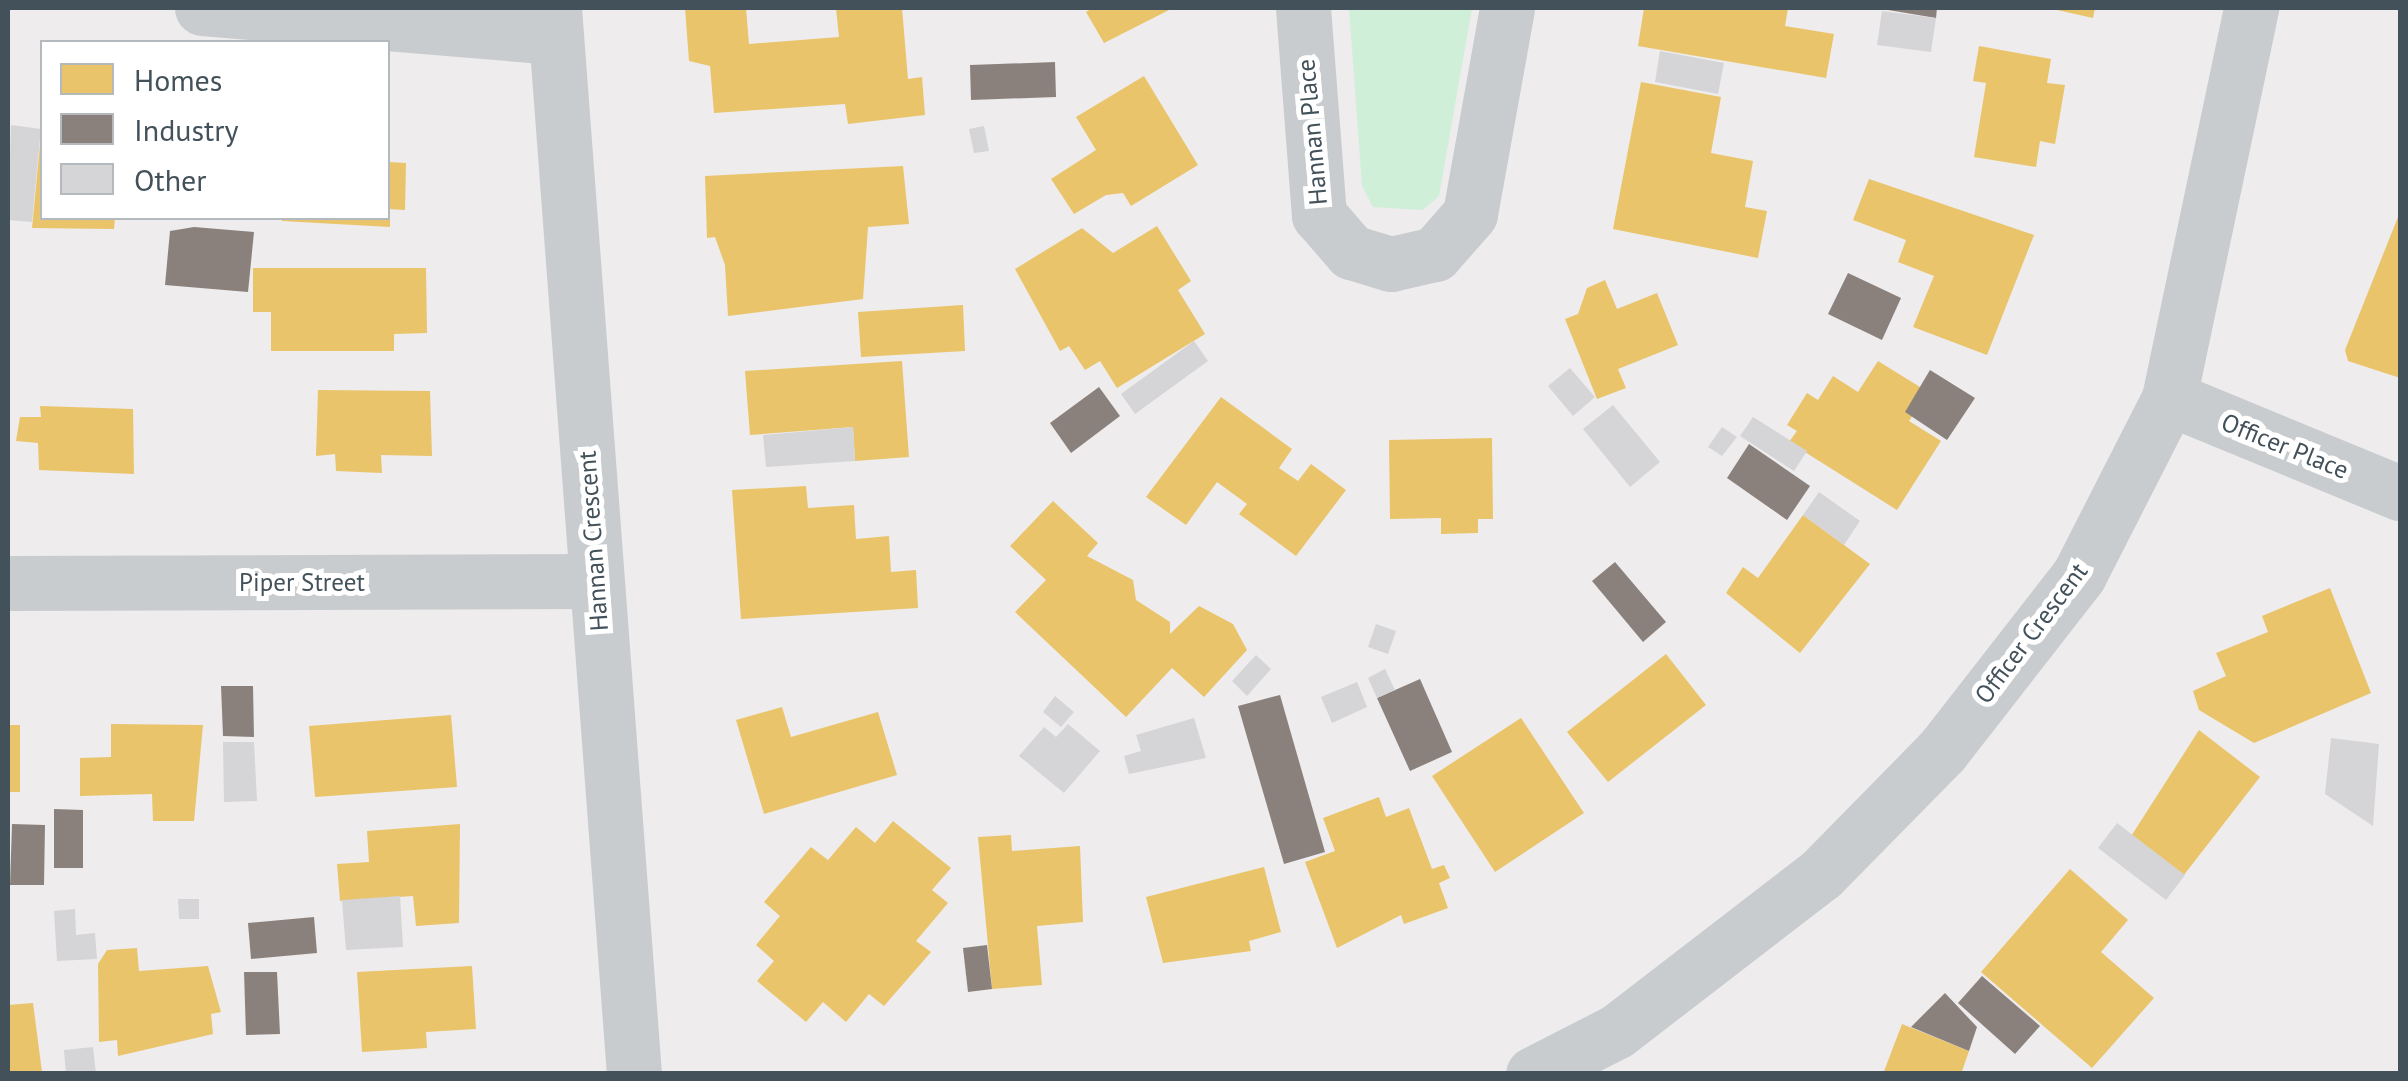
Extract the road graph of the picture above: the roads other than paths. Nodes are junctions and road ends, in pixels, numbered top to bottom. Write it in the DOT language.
graph roads {
  1 [pos="202,8"];
  2 [pos="1302,8"];
  3 [pos="1507,8"];
  4 [pos="2251,8"];
  5 [pos="554,22"];
  6 [pos="2169,398"];
  7 [pos="2400,493"];
  8 [pos="596,581"];
  9 [pos="8,583"];
  10 [pos="1628,1052"];
  11 [pos="634,1074"];
  12 [pos="1533,1074"];
  1 -- 5 [label="street"];
  2 -- 3 [label="street, Hannan Place"];
  4 -- 6 [label="street, Officer Crescent"];
  5 -- 8 [label="street, Hannan Crescent"];
  6 -- 7 [label="street, Officer Place"];
  6 -- 10 [label="street, Officer Crescent"];
  8 -- 9 [label="street, Piper Street"];
  8 -- 11 [label="street, Hannan Crescent"];
  10 -- 12 [label="street, Officer Crescent"];
}
